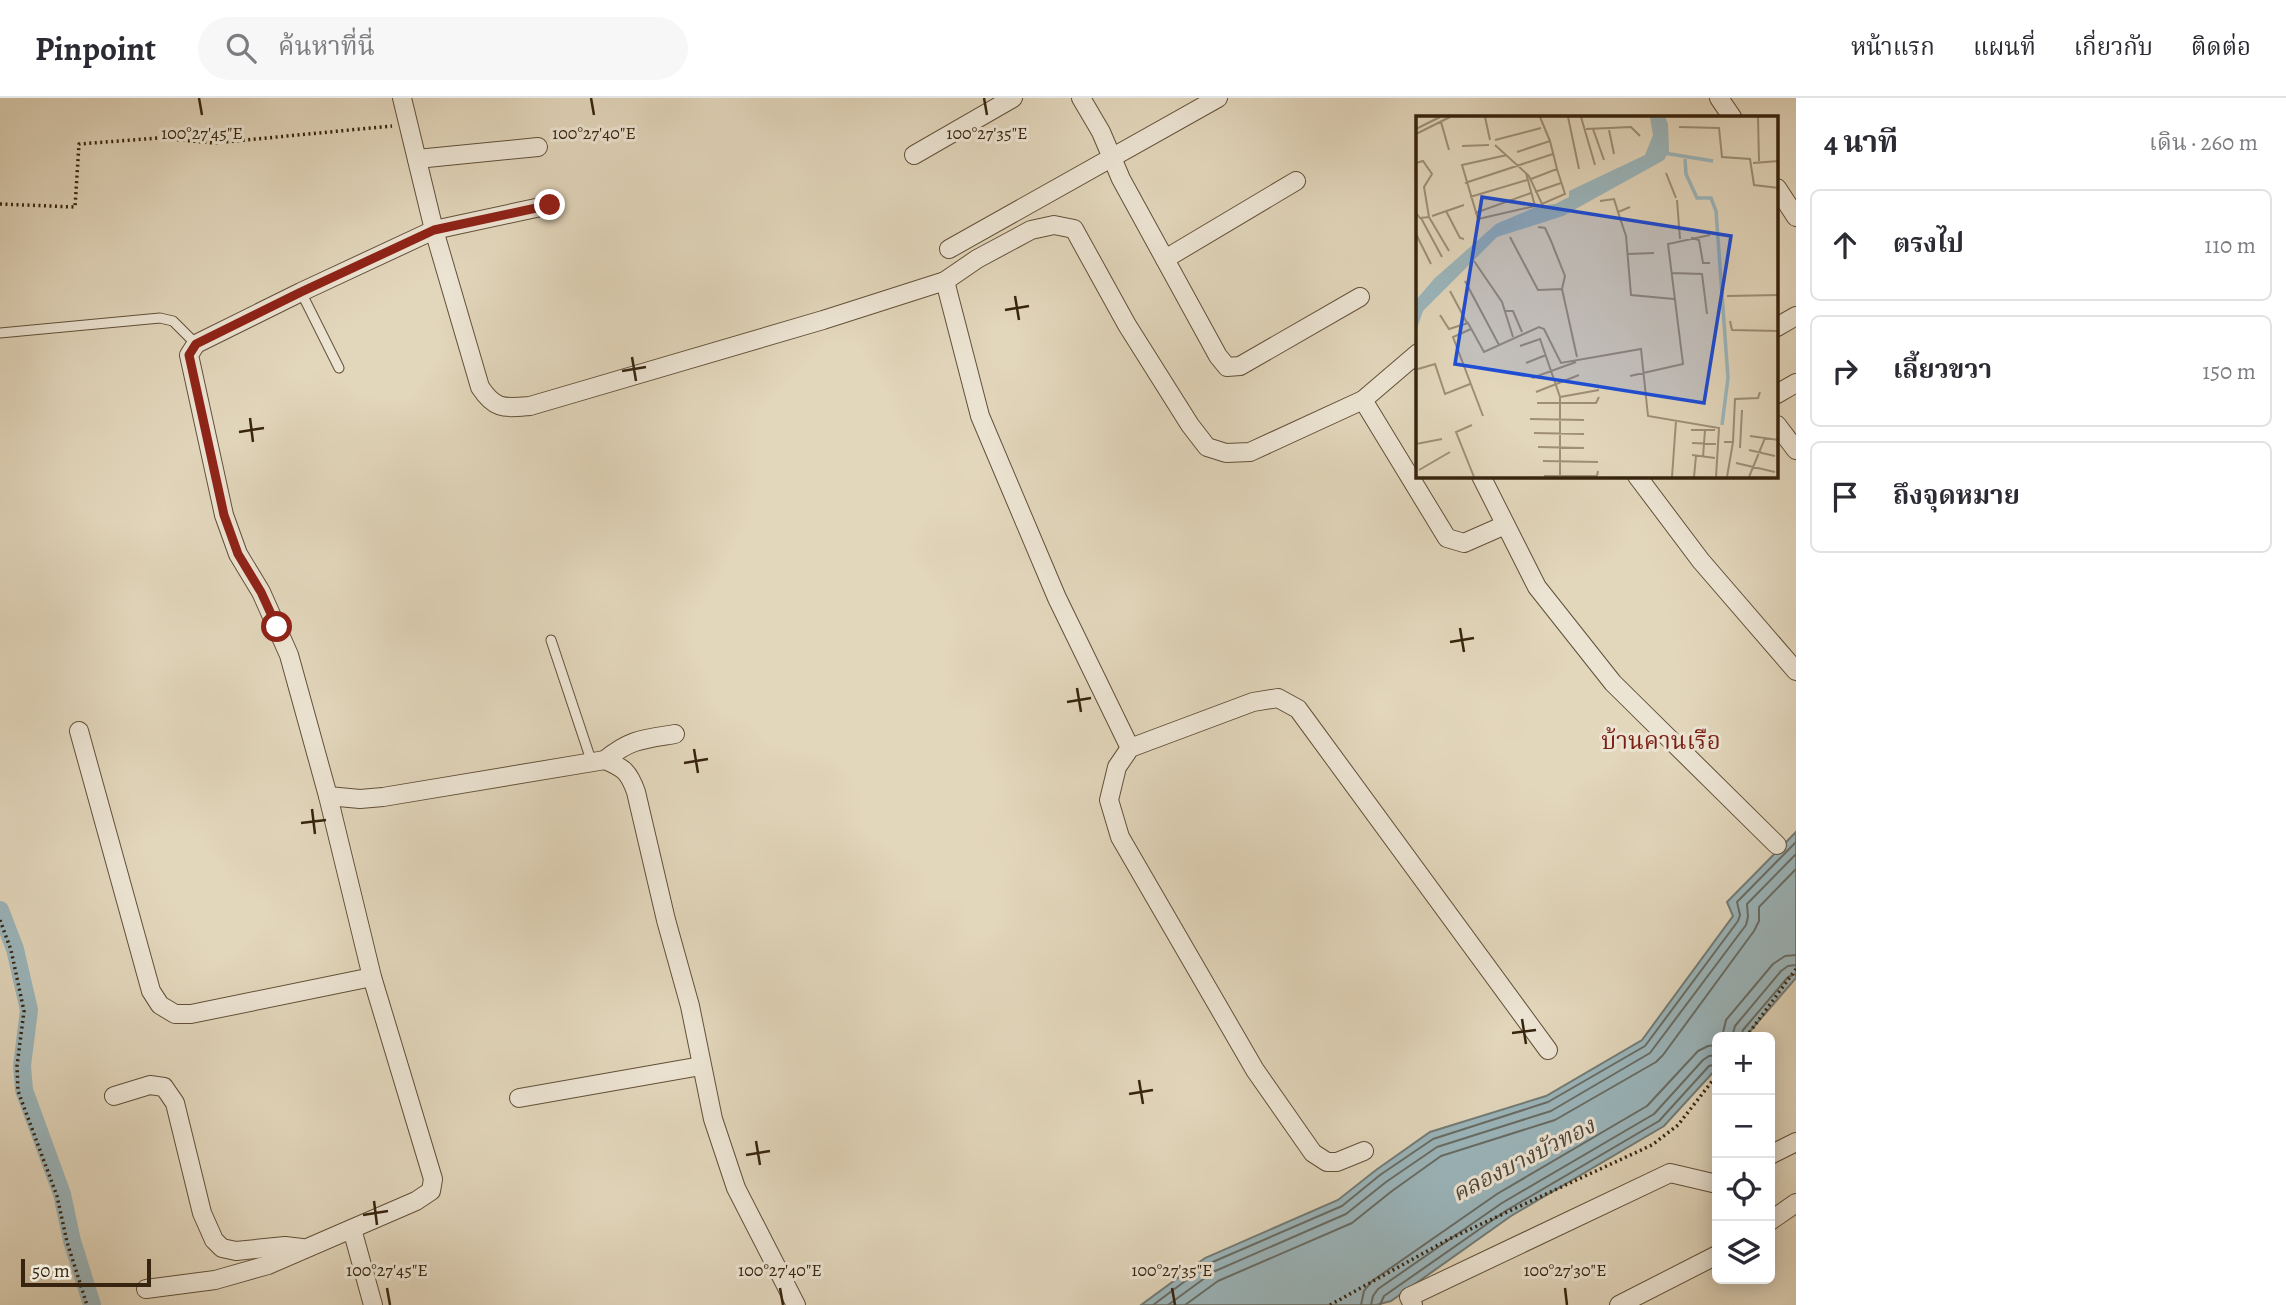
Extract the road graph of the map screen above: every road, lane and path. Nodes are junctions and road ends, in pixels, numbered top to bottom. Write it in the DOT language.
graph roads {
  1 [pos="402,98"];
  2 [pos="1013,98"];
  3 [pos="1081,98"];
  4 [pos="1218,98"];
  5 [pos="1719,98"];
  6 [pos="1731,116"];
  7 [pos="408,124"];
  8 [pos="537,147"];
  9 [pos="914,155"];
  10 [pos="1112,158"];
  11 [pos="417,159"];
  12 [pos="1296,181"];
  13 [pos="1778,190"];
  14 [pos="0,204"];
  15 [pos="550,205"];
  16 [pos="1796,217"];
  17 [pos="434,230"];
  18 [pos="949,249"];
  19 [pos="1165,259"];
  20 [pos="945,281"];
  21 [pos="301,292"];
  22 [pos="1360,297"];
  23 [pos="1796,316"];
  24 [pos="1778,326"];
  25 [pos="0,333"];
  26 [pos="196,344"];
  27 [pos="1416,356"];
  28 [pos="339,368"];
  29 [pos="1796,383"];
  30 [pos="1778,393"];
  31 [pos="1363,400"];
  32 [pos="1778,426"];
  33 [pos="1796,450"];
  34 [pos="1482,478"];
  35 [pos="1639,478"];
  36 [pos="1505,525"];
  37 [pos="551,640"];
  38 [pos="1796,671"];
  39 [pos="79,731"];
  40 [pos="675,734"];
  41 [pos="1130,747"];
  42 [pos="598,762"];
  43 [pos="328,796"];
  44 [pos="1777,845"];
  45 [pos="0,920"];
  46 [pos="1796,969"];
  47 [pos="372,977"];
  48 [pos="1750,1032"];
  49 [pos="1548,1050"];
  50 [pos="701,1066"];
  51 [pos="1712,1081"];
  52 [pos="114,1096"];
  53 [pos="519,1098"];
  54 [pos="1796,1142"];
  55 [pos="1364,1151"];
  56 [pos="1775,1152"];
  57 [pos="1712,1183"];
  58 [pos="1796,1203"];
  59 [pos="1775,1218"];
  60 [pos="352,1229"];
  61 [pos="306,1249"];
  62 [pos="1712,1258"];
  63 [pos="146,1289"];
  64 [pos="87,1305"];
  65 [pos="373,1305"];
  66 [pos="796,1305"];
  67 [pos="1330,1305"];
  68 [pos="1413,1305"];
  69 [pos="1619,1305"];
  1 -- 7 [label="street"];
  2 -- 9 [label="street"];
  3 -- 10 [label="street"];
  4 -- 10 [label="street"];
  5 -- 6 [label="street"];
  7 -- 11 [label="street"];
  7 -- 14 [label="path"];
  8 -- 11 [label="street"];
  10 -- 18 [label="street"];
  10 -- 19 [label="street"];
  11 -- 17 [label="street"];
  12 -- 19 [label="street"];
  13 -- 16 [label="street"];
  15 -- 17 [label="street"];
  17 -- 20 [label="street"];
  17 -- 21 [label="street"];
  19 -- 22 [label="street"];
  20 -- 31 [label="street"];
  20 -- 41 [label="street"];
  21 -- 26 [label="street"];
  21 -- 28 [label="lane"];
  23 -- 24 [label="street"];
  25 -- 26 [label="lane"];
  26 -- 43 [label="street"];
  27 -- 31 [label="street"];
  29 -- 30 [label="street"];
  31 -- 36 [label="street"];
  32 -- 33 [label="street"];
  34 -- 36 [label="street"];
  35 -- 38 [label="street"];
  36 -- 44 [label="street"];
  37 -- 42 [label="lane"];
  39 -- 47 [label="street"];
  40 -- 42 [label="street"];
  41 -- 49 [label="street"];
  41 -- 55 [label="street"];
  42 -- 43 [label="street"];
  42 -- 50 [label="street"];
  43 -- 47 [label="street"];
  45 -- 64 [label="path"];
  46 -- 48 [label="path"];
  47 -- 60 [label="street"];
  50 -- 53 [label="street"];
  50 -- 66 [label="street"];
  51 -- 67 [label="path"];
  52 -- 61 [label="street"];
  54 -- 56 [label="street"];
  57 -- 68 [label="street"];
  58 -- 59 [label="street"];
  60 -- 61 [label="street"];
  60 -- 65 [label="street"];
  61 -- 63 [label="street"];
  62 -- 69 [label="street"];
}
